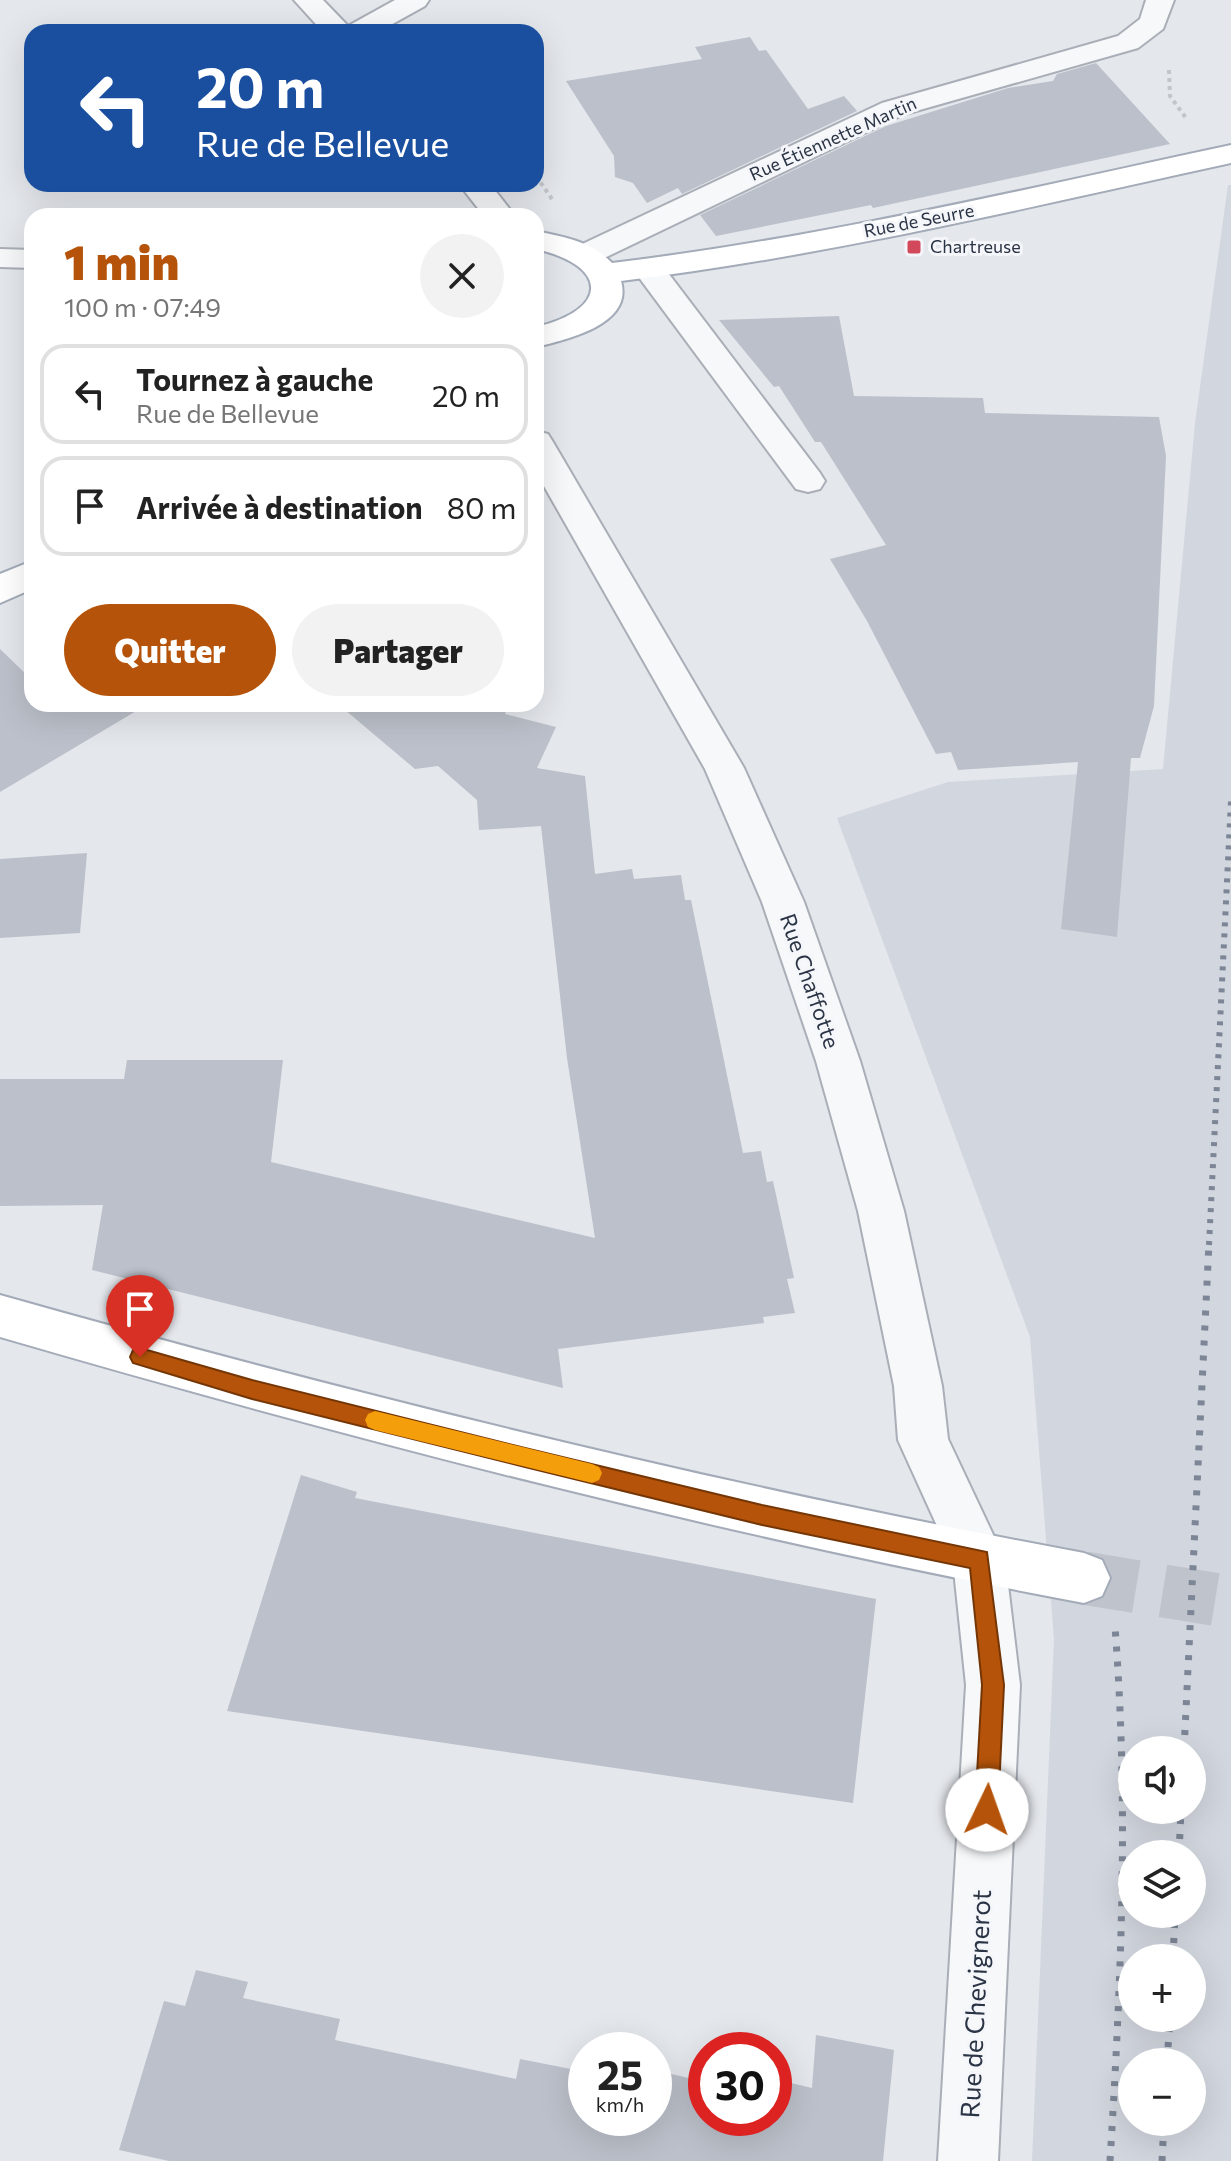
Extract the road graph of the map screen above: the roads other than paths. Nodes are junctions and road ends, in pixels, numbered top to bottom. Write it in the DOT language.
graph roads {
  1 [pos="308,0"];
  2 [pos="415,0"];
  3 [pos="1160,0"];
  4 [pos="330,24"];
  5 [pos="372,24"];
  6 [pos="1222,156"];
  7 [pos="480,192"];
  8 [pos="494,208"];
  9 [pos="544,242"];
  10 [pos="0,258"];
  11 [pos="24,259"];
  12 [pos="596,264"];
  13 [pos="648,268"];
  14 [pos="544,335"];
  15 [pos="544,456"];
  16 [pos="808,481"];
  17 [pos="24,577"];
  18 [pos="0,590"];
  19 [pos="0,1316"];
  20 [pos="979,1560"];
  21 [pos="1084,1578"];
  22 [pos="968,2161"];
  1 -- 4 [label="street"];
  2 -- 5 [label="street"];
  3 -- 12 [label="street, Rue Étiennette Martin"];
  6 -- 13 [label="main road, Rue de Seurre"];
  7 -- 8 [label="street"];
  9 -- 12 [label="main road"];
  10 -- 11 [label="street"];
  12 -- 13 [label="main road, Rue de Seurre"];
  12 -- 14 [label="main road"];
  13 -- 16 [label="street"];
  15 -- 20 [label="street, Rue Chaffotte"];
  17 -- 18 [label="main road"];
  19 -- 20 [label="main road"];
  20 -- 21 [label="main road"];
  20 -- 22 [label="street, Rue de Chevignerot"];
}
